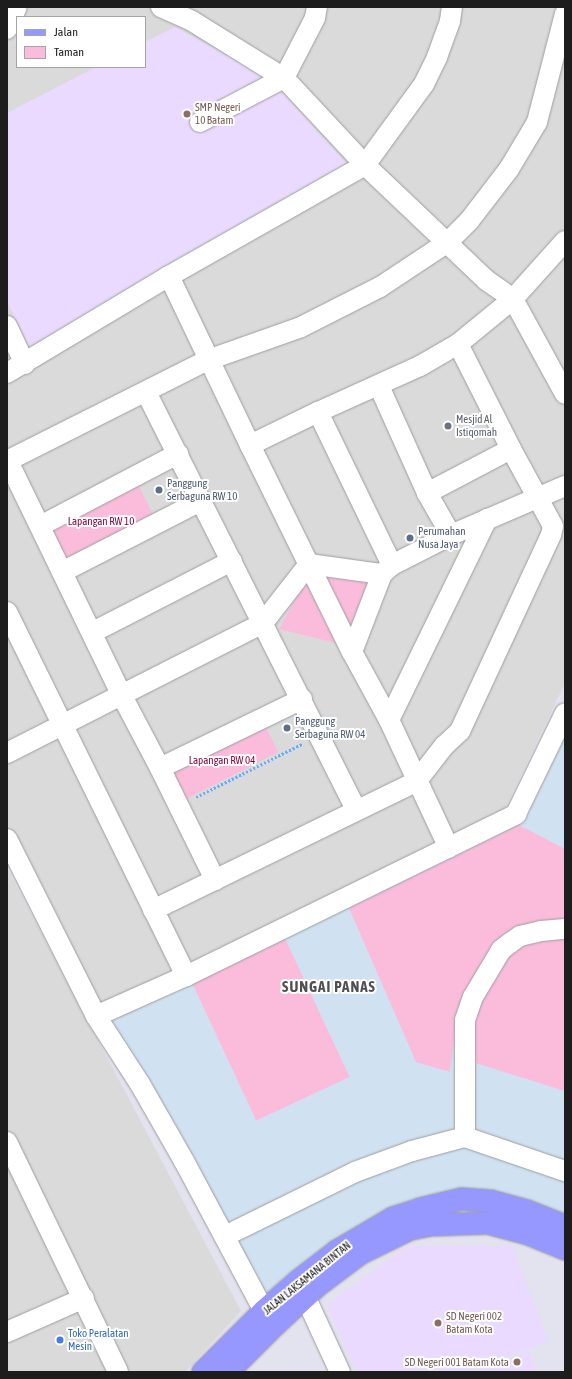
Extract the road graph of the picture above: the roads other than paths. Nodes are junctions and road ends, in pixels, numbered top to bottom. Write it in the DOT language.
graph roads {
  1 [pos="17,7"];
  2 [pos="161,7"];
  3 [pos="317,7"];
  4 [pos="452,7"];
  5 [pos="565,14"];
  6 [pos="7,29"];
  7 [pos="284,78"];
  8 [pos="200,122"];
  9 [pos="365,165"];
  10 [pos="448,242"];
  11 [pos="565,242"];
  12 [pos="169,276"];
  13 [pos="513,299"];
  14 [pos="7,326"];
  15 [pos="458,344"];
  16 [pos="208,360"];
  17 [pos="25,364"];
  18 [pos="7,373"];
  19 [pos="379,386"];
  20 [pos="146,392"];
  21 [pos="565,394"];
  22 [pos="318,412"];
  23 [pos="250,445"];
  24 [pos="511,449"];
  25 [pos="178,454"];
  26 [pos="8,461"];
  27 [pos="565,486"];
  28 [pos="427,492"];
  29 [pos="537,498"];
  30 [pos="201,501"];
  31 [pos="487,519"];
  32 [pos="40,526"];
  33 [pos="451,535"];
  34 [pos="232,561"];
  35 [pos="309,564"];
  36 [pos="387,569"];
  37 [pos="62,572"];
  38 [pos="7,612"];
  39 [pos="263,623"];
  40 [pos="92,632"];
  41 [pos="352,652"];
  42 [pos="122,696"];
  43 [pos="302,699"];
  44 [pos="565,713"];
  45 [pos="388,720"];
  46 [pos="63,726"];
  47 [pos="7,753"];
  48 [pos="160,768"];
  49 [pos="416,782"];
  50 [pos="356,810"];
  51 [pos="7,839"];
  52 [pos="449,848"];
  53 [pos="215,880"];
  54 [pos="153,910"];
  55 [pos="565,929"];
  56 [pos="186,976"];
  57 [pos="96,1016"];
  58 [pos="465,1137"];
  59 [pos="7,1142"];
  60 [pos="565,1171"];
  61 [pos="565,1226"];
  62 [pos="225,1236"];
  63 [pos="565,1249"];
  64 [pos="305,1296"];
  65 [pos="84,1298"];
  66 [pos="264,1311"];
  67 [pos="7,1332"];
  68 [pos="336,1370"];
  69 [pos="118,1372"];
  70 [pos="203,1372"];
  71 [pos="228,1372"];
  1 -- 6 [label="street"];
  2 -- 7 [label="street"];
  3 -- 7 [label="street"];
  4 -- 9 [label="street"];
  5 -- 10 [label="street"];
  7 -- 8 [label="street"];
  7 -- 9 [label="street"];
  9 -- 10 [label="street"];
  9 -- 12 [label="street"];
  10 -- 13 [label="street"];
  10 -- 16 [label="street"];
  11 -- 13 [label="street"];
  12 -- 16 [label="street"];
  12 -- 17 [label="street"];
  13 -- 15 [label="street"];
  13 -- 21 [label="street"];
  14 -- 17 [label="street"];
  15 -- 19 [label="street"];
  15 -- 24 [label="street"];
  16 -- 20 [label="street"];
  16 -- 23 [label="street"];
  17 -- 18 [label="street"];
  19 -- 22 [label="street"];
  19 -- 28 [label="street"];
  20 -- 25 [label="street"];
  20 -- 26 [label="street"];
  22 -- 23 [label="street"];
  22 -- 36 [label="street"];
  23 -- 35 [label="street"];
  24 -- 28 [label="street"];
  24 -- 29 [label="street"];
  25 -- 30 [label="street"];
  25 -- 32 [label="street"];
  26 -- 32 [label="street"];
  27 -- 29 [label="street"];
  28 -- 33 [label="street"];
  29 -- 31 [label="street"];
  29 -- 49 [label="street"];
  30 -- 34 [label="street"];
  30 -- 37 [label="street"];
  31 -- 33 [label="street"];
  31 -- 45 [label="street"];
  32 -- 37 [label="street"];
  33 -- 36 [label="street"];
  34 -- 39 [label="street"];
  34 -- 40 [label="street"];
  35 -- 36 [label="street"];
  35 -- 39 [label="street"];
  35 -- 41 [label="street"];
  36 -- 41 [label="street"];
  37 -- 40 [label="street"];
  38 -- 46 [label="street"];
  39 -- 42 [label="street"];
  39 -- 43 [label="street"];
  40 -- 42 [label="street"];
  41 -- 45 [label="street"];
  42 -- 46 [label="street"];
  42 -- 48 [label="street"];
  43 -- 48 [label="street"];
  43 -- 50 [label="street"];
  44 -- 52 [label="street"];
  45 -- 49 [label="street"];
  46 -- 47 [label="street"];
  46 -- 54 [label="street"];
  48 -- 53 [label="street"];
  49 -- 50 [label="street"];
  49 -- 52 [label="street"];
  50 -- 53 [label="street"];
  51 -- 57 [label="street"];
  52 -- 56 [label="street"];
  53 -- 54 [label="street"];
  54 -- 56 [label="street"];
  55 -- 58 [label="street"];
  56 -- 57 [label="street"];
  57 -- 62 [label="street"];
  58 -- 60 [label="street"];
  58 -- 62 [label="street"];
  59 -- 65 [label="street"];
  61 -- 66 [label="main road, JALAN LAKSAMANA BINTAN"];
  62 -- 66 [label="street"];
  63 -- 64 [label="main road, JALAN LAKSAMANA BINTAN"];
  64 -- 68 [label="street"];
  64 -- 71 [label="main road, JALAN LAKSAMANA BINTAN"];
  65 -- 67 [label="street"];
  65 -- 69 [label="street"];
  66 -- 70 [label="main road, JALAN LAKSAMANA BINTAN"];
}
